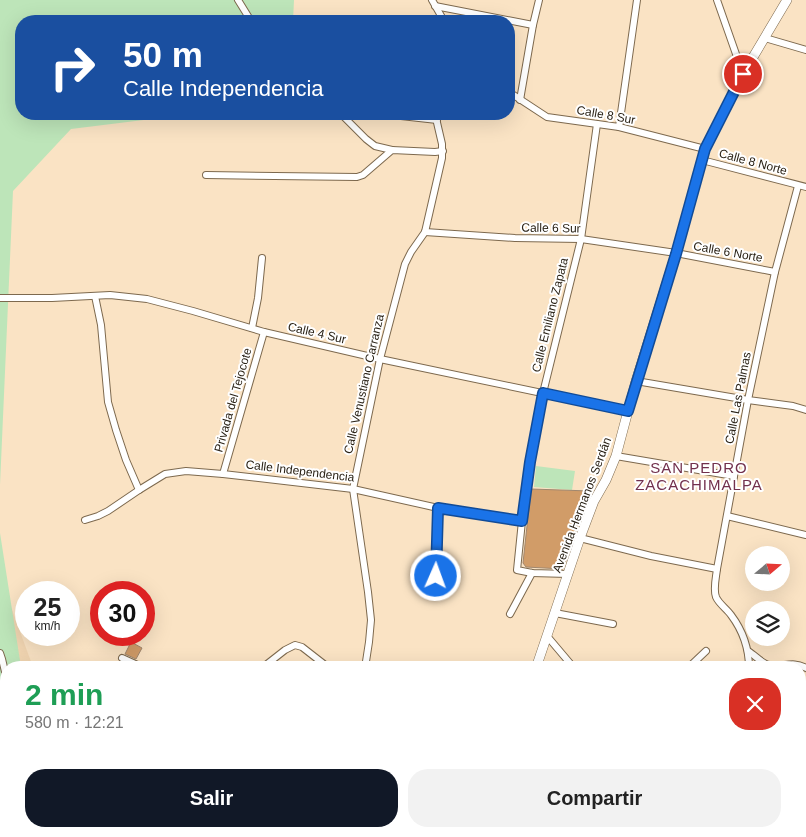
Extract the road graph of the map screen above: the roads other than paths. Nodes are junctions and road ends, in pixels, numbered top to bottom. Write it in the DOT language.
graph roads {
  1 [pos="238,0"];
  2 [pos="539,0"];
  3 [pos="637,0"];
  4 [pos="717,0"];
  5 [pos="785,1"];
  6 [pos="434,3"];
  7 [pos="247,15"];
  8 [pos="441,15"];
  9 [pos="488,15"];
  10 [pos="515,21"];
  11 [pos="533,25"];
  12 [pos="765,38"];
  13 [pos="806,50"];
  14 [pos="743,74"];
  15 [pos="515,96"];
  16 [pos="520,100"];
  17 [pos="348,120"];
  18 [pos="437,120"];
  19 [pos="597,124"];
  20 [pos="619,127"];
  21 [pos="705,149"];
  22 [pos="392,150"];
  23 [pos="443,151"];
  24 [pos="702,160"];
  25 [pos="206,175"];
  26 [pos="798,186"];
  27 [pos="806,187"];
  28 [pos="425,232"];
  29 [pos="581,238"];
  30 [pos="676,254"];
  31 [pos="262,258"];
  32 [pos="775,272"];
  33 [pos="96,296"];
  34 [pos="0,298"];
  35 [pos="252,328"];
  36 [pos="264,332"];
  37 [pos="380,358"];
  38 [pos="636,381"];
  39 [pos="543,393"];
  40 [pos="748,400"];
  41 [pos="806,410"];
  42 [pos="628,411"];
  43 [pos="616,456"];
  44 [pos="223,474"];
  45 [pos="734,476"];
  46 [pos="353,489"];
  47 [pos="138,490"];
  48 [pos="438,508"];
  49 [pos="727,516"];
  50 [pos="85,520"];
  51 [pos="522,521"];
  52 [pos="806,536"];
  53 [pos="580,538"];
  54 [pos="717,569"];
  55 [pos="532,573"];
  56 [pos="568,574"];
  57 [pos="435,590"];
  58 [pos="555,613"];
  59 [pos="510,614"];
  60 [pos="613,624"];
  61 [pos="547,636"];
  62 [pos="706,651"];
  63 [pos="748,651"];
  64 [pos="122,658"];
  65 [pos="129,661"];
  66 [pos="271,661"];
  67 [pos="321,661"];
  68 [pos="366,661"];
  69 [pos="538,661"];
  70 [pos="568,661"];
  71 [pos="695,661"];
  72 [pos="749,661"];
  73 [pos="761,661"];
  1 -- 7 [label="street"];
  2 -- 11 [label="street"];
  3 -- 20 [label="street"];
  4 -- 14 [label="street"];
  5 -- 12 [label="street, Avenida Hermanos Serdán"];
  6 -- 8 [label="street"];
  6 -- 9 [label="street"];
  10 -- 11 [label="street"];
  11 -- 16 [label="street"];
  12 -- 13 [label="street"];
  12 -- 14 [label="street, Avenida Hermanos Serdán"];
  14 -- 21 [label="street, Avenida Hermanos Serdán"];
  15 -- 16 [label="street, Calle 8 Sur"];
  16 -- 19 [label="street, Calle 8 Sur"];
  17 -- 22 [label="street"];
  18 -- 23 [label="street, Calle Venustiano Carranza"];
  19 -- 20 [label="street, Calle 8 Sur"];
  19 -- 29 [label="street, Calle Emiliano Zapata"];
  20 -- 21 [label="street, Calle 8 Sur"];
  21 -- 24 [label="street, Avenida Hermanos Serdán"];
  22 -- 23 [label="street"];
  22 -- 25 [label="street"];
  23 -- 28 [label="street, Calle Venustiano Carranza"];
  24 -- 26 [label="street, Calle 8 Norte"];
  24 -- 30 [label="street, Avenida Hermanos Serdán"];
  26 -- 27 [label="street, Calle 8 Norte"];
  26 -- 32 [label="street, Calle Las Palmas"];
  28 -- 29 [label="street, Calle 6 Sur"];
  28 -- 37 [label="street, Calle Venustiano Carranza"];
  29 -- 30 [label="street, Calle 6 Sur"];
  29 -- 39 [label="street, Calle Emiliano Zapata"];
  30 -- 32 [label="street, Calle 6 Norte"];
  30 -- 38 [label="street, Avenida Hermanos Serdán"];
  31 -- 35 [label="street"];
  32 -- 40 [label="street, Calle Las Palmas"];
  33 -- 34 [label="street, Calle 4 Sur"];
  33 -- 35 [label="street, Calle 4 Sur"];
  33 -- 47 [label="street"];
  35 -- 36 [label="street, Calle 4 Sur"];
  36 -- 37 [label="street, Calle 4 Sur"];
  36 -- 44 [label="street, Privada del Tejocote"];
  37 -- 39 [label="street, Calle 4 Sur"];
  37 -- 46 [label="street, Calle Venustiano Carranza"];
  38 -- 40 [label="street"];
  38 -- 42 [label="street, Avenida Hermanos Serdán"];
  39 -- 42 [label="street, Calle 4 Sur"];
  39 -- 51 [label="street, Calle Emiliano Zapata"];
  40 -- 41 [label="street"];
  40 -- 45 [label="street, Calle Las Palmas"];
  42 -- 43 [label="street, Avenida Hermanos Serdán"];
  43 -- 45 [label="street"];
  43 -- 53 [label="street, Avenida Hermanos Serdán"];
  44 -- 46 [label="street, Calle Independencia"];
  44 -- 47 [label="street, Calle Independencia"];
  45 -- 49 [label="street, Calle Las Palmas"];
  46 -- 48 [label="street, Calle Independencia"];
  46 -- 68 [label="street, Calle Venustiano Carranza"];
  47 -- 50 [label="street, Calle Independencia"];
  48 -- 51 [label="street, Calle Independencia"];
  48 -- 57 [label="street"];
  49 -- 52 [label="street"];
  49 -- 54 [label="street, Calle Las Palmas"];
  51 -- 55 [label="street, Calle Emiliano Zapata"];
  53 -- 54 [label="street"];
  53 -- 56 [label="street, Avenida Hermanos Serdán"];
  54 -- 63 [label="street, Calle Las Palmas"];
  55 -- 56 [label="street"];
  55 -- 59 [label="street"];
  56 -- 58 [label="street, Avenida Hermanos Serdán"];
  58 -- 60 [label="street"];
  58 -- 61 [label="street, Avenida Hermanos Serdán"];
  61 -- 69 [label="street, Avenida Hermanos Serdán"];
  61 -- 70 [label="street"];
  62 -- 71 [label="street"];
  63 -- 72 [label="street, Calle Las Palmas"];
  63 -- 73 [label="street"];
  64 -- 65 [label="street"];
  66 -- 67 [label="street"];
}
